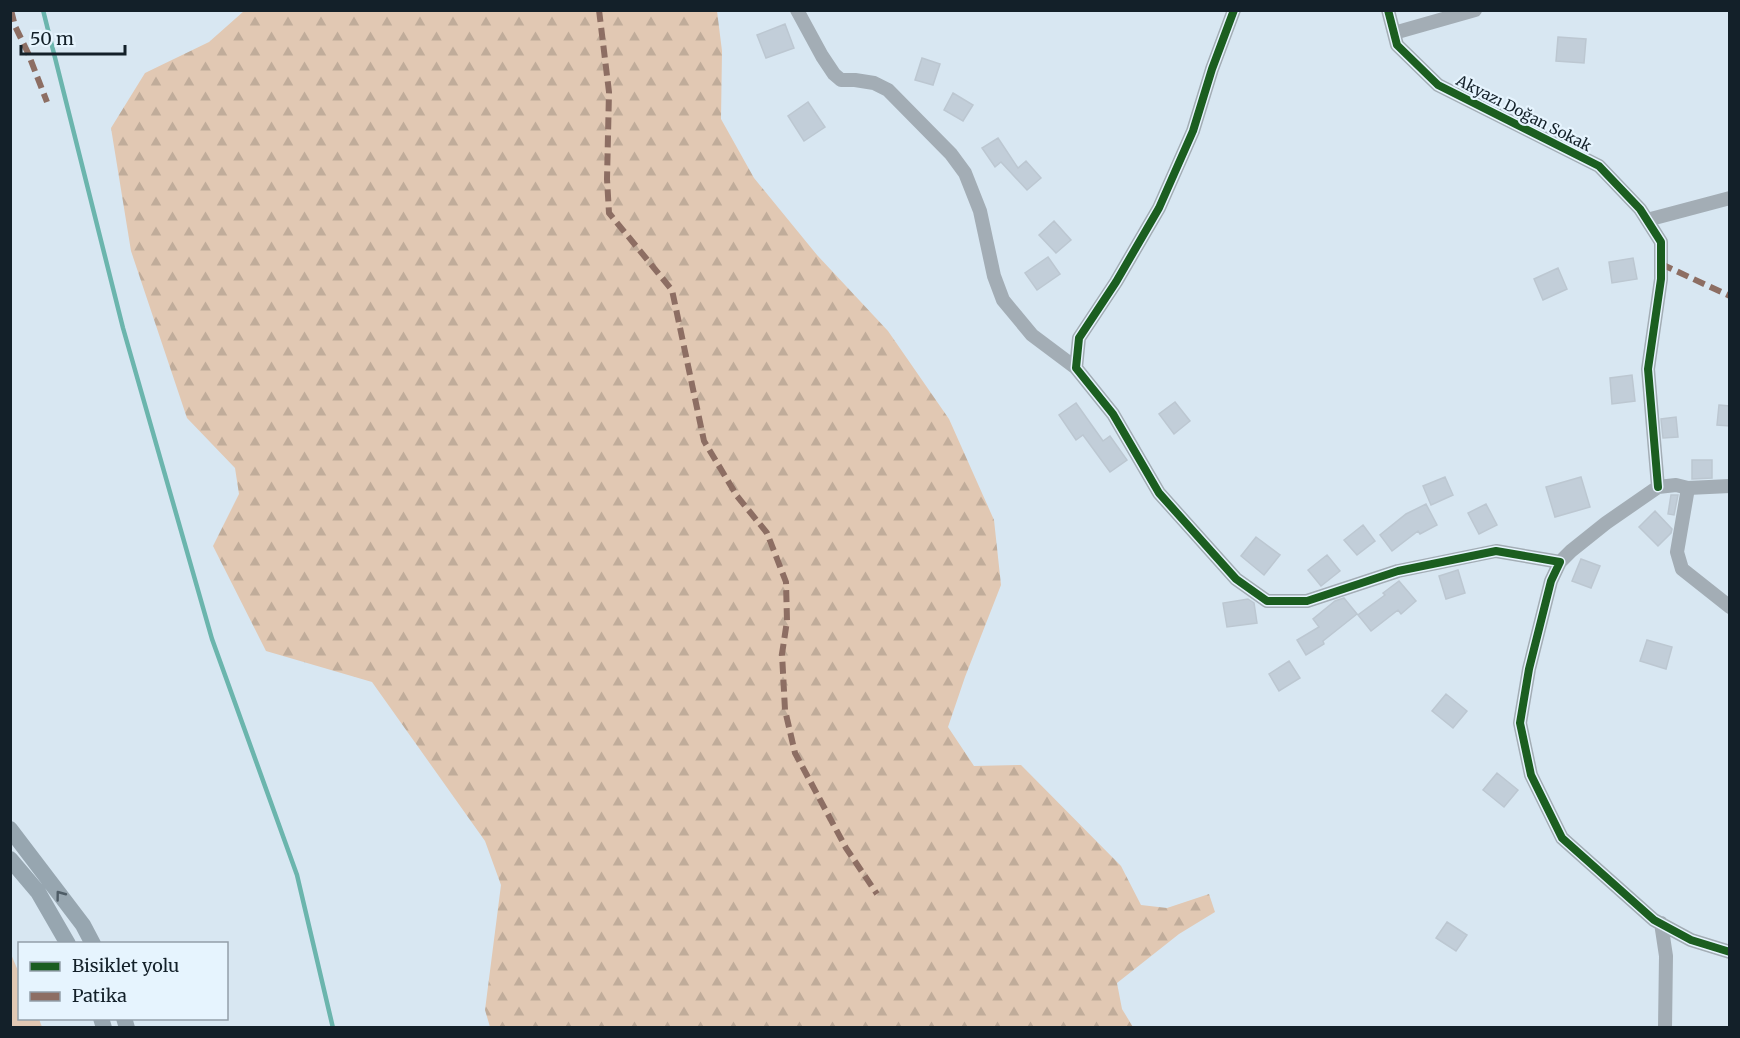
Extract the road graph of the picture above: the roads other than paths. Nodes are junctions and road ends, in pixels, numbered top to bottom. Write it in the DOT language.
graph roads {
  1 [pos="797,10"];
  2 [pos="1234,10"];
  3 [pos="1388,10"];
  4 [pos="1475,10"];
  5 [pos="1394,33"];
  6 [pos="1730,198"];
  7 [pos="1647,220"];
  8 [pos="1076,368"];
  9 [pos="1730,486"];
  10 [pos="1658,487"];
  11 [pos="1688,488"];
  12 [pos="1560,562"];
  13 [pos="1730,607"];
  14 [pos="10,830"];
  15 [pos="10,859"];
  16 [pos="1661,923"];
  17 [pos="67,942"];
  18 [pos="92,942"];
  19 [pos="1730,952"];
  20 [pos="1665,1028"];
  1 -- 8 [label="street"];
  2 -- 8 [label="street"];
  3 -- 5 [label="street, Akyazı Doğan Sokak"];
  4 -- 5 [label="street"];
  5 -- 7 [label="street, Akyazı Doğan Sokak"];
  6 -- 7 [label="street"];
  7 -- 10 [label="street, Akyazı Doğan Sokak"];
  8 -- 12 [label="street"];
  9 -- 11 [label="street"];
  10 -- 11 [label="street"];
  10 -- 12 [label="street"];
  11 -- 13 [label="street"];
  12 -- 16 [label="street"];
  18 -- 14 [label="main road, one-way"];
  15 -- 17 [label="main road"];
  16 -- 19 [label="street"];
  16 -- 20 [label="street"];
}
